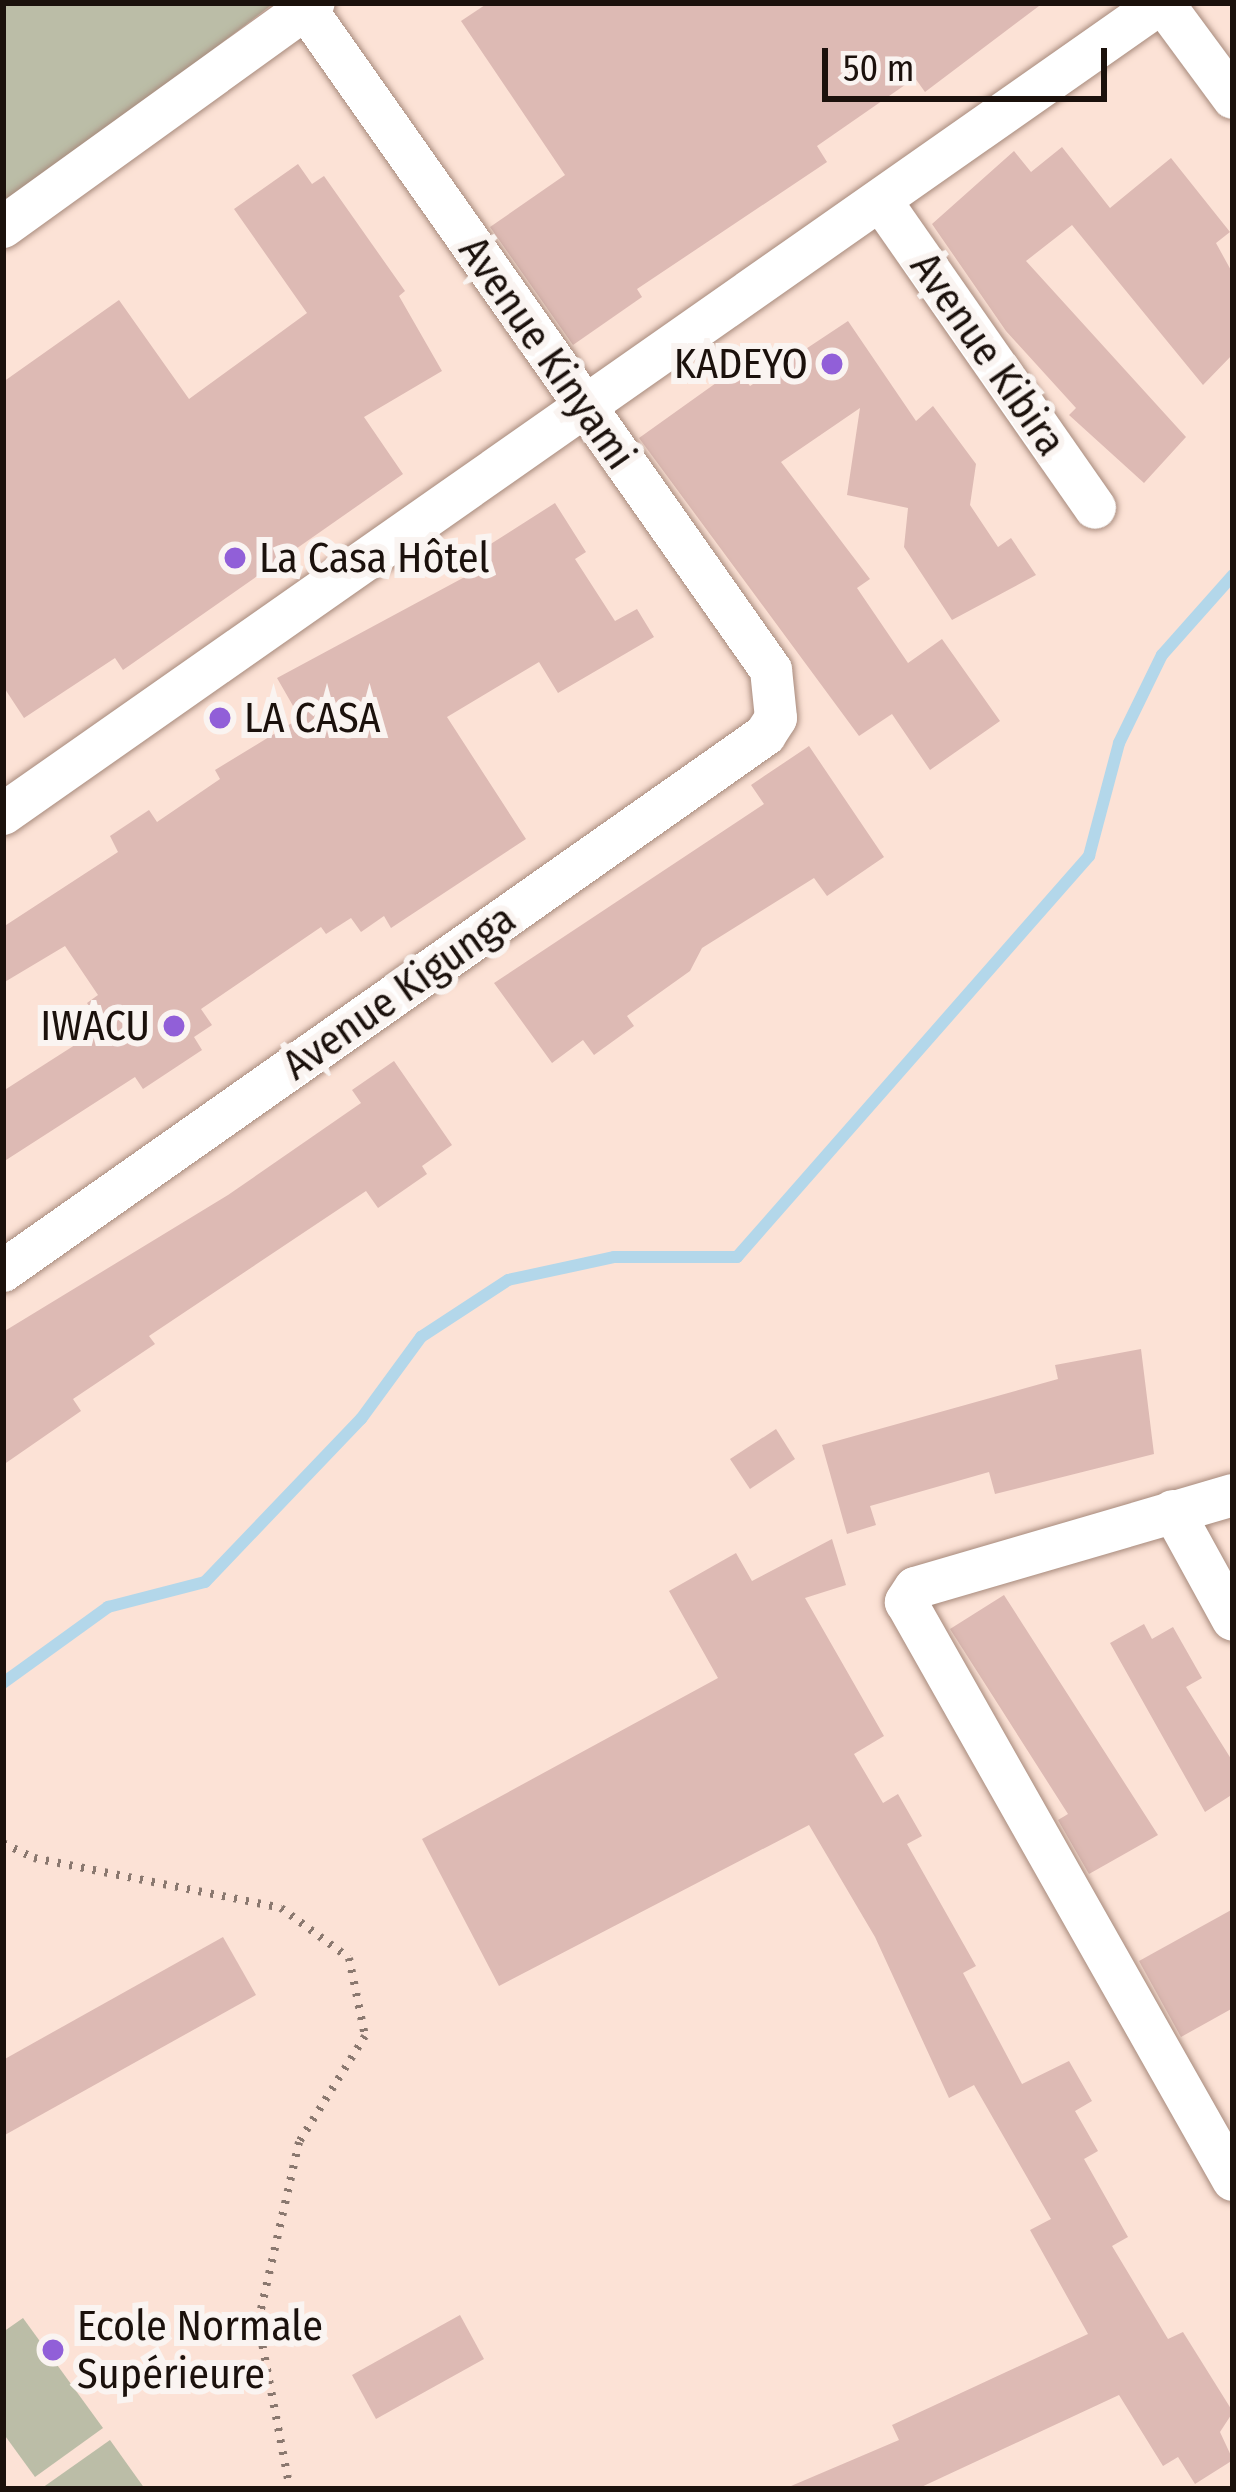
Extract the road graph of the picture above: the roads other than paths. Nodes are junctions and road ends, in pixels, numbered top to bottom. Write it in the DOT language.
graph roads {
  1 [pos="1162,3"];
  2 [pos="310,6"];
  3 [pos="1233,98"];
  4 [pos="881,201"];
  5 [pos="9,212"];
  6 [pos="582,406"];
  7 [pos="1095,508"];
  8 [pos="778,701"];
  9 [pos="3,814"];
  10 [pos="3,1271"];
  11 [pos="1233,1495"];
  12 [pos="1173,1511"];
  13 [pos="1233,1620"];
  14 [pos="1221,2134"];
  15 [pos="1233,2180"];
  1 -- 3 [label="street"];
  1 -- 4 [label="street"];
  2 -- 5 [label="street"];
  2 -- 6 [label="street, Avenue Kinyami"];
  4 -- 6 [label="street"];
  4 -- 7 [label="street, Avenue Kibira"];
  6 -- 8 [label="street, Avenue Kinyami"];
  6 -- 9 [label="street"];
  8 -- 10 [label="street, Avenue Kigunga"];
  11 -- 12 [label="street"];
  12 -- 13 [label="street"];
  12 -- 14 [label="street"];
  14 -- 15 [label="street"];
}
